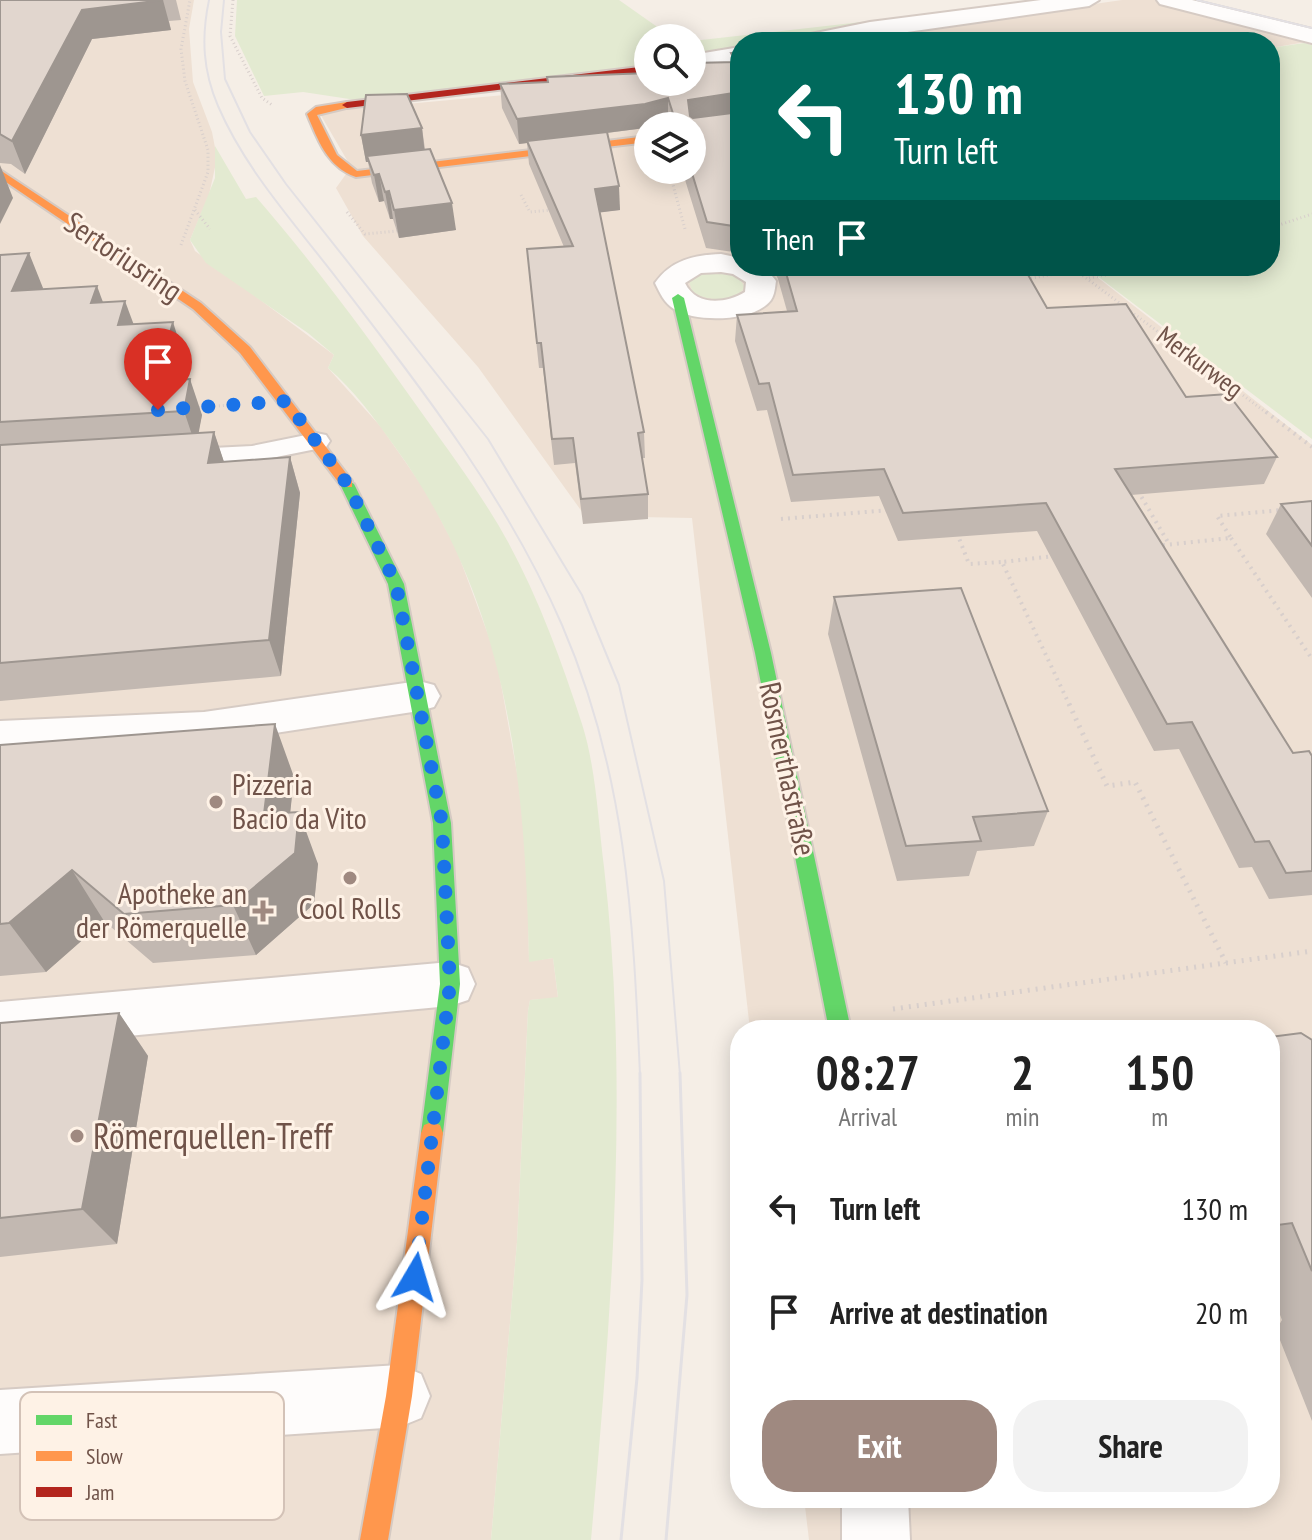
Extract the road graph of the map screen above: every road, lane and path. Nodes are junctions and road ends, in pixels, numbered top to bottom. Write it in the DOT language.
graph roads {
  1 [pos="190,0"];
  2 [pos="233,0"];
  3 [pos="1089,0"];
  4 [pos="1167,0"];
  5 [pos="855,32"];
  6 [pos="1312,36"];
  7 [pos="233,43"];
  8 [pos="730,56"];
  9 [pos="706,60"];
  10 [pos="634,71"];
  11 [pos="634,141"];
  12 [pos="0,173"];
  13 [pos="673,184"];
  14 [pos="195,210"];
  15 [pos="1312,214"];
  16 [pos="1280,225"];
  17 [pos="684,227"];
  18 [pos="210,229"];
  19 [pos="181,245"];
  20 [pos="1051,276"];
  21 [pos="1085,276"];
  22 [pos="1099,276"];
  23 [pos="1088,278"];
  24 [pos="1014,280"];
  25 [pos="678,298"];
  26 [pos="286,401"];
  27 [pos="190,408"];
  28 [pos="316,441"];
  29 [pos="1312,447"];
  30 [pos="142,461"];
  31 [pos="1130,478"];
  32 [pos="1296,509"];
  33 [pos="896,510"];
  34 [pos="951,520"];
  35 [pos="733,522"];
  36 [pos="1231,538"];
  37 [pos="1169,544"];
  38 [pos="1154,546"];
  39 [pos="1063,555"];
  40 [pos="1002,562"];
  41 [pos="1312,659"];
  42 [pos="419,696"];
  43 [pos="0,737"];
  44 [pos="1312,951"];
  45 [pos="1226,963"];
  46 [pos="450,984"];
  47 [pos="839,1020"];
  48 [pos="859,1020"];
  49 [pos="0,1025"];
  50 [pos="399,1396"];
  51 [pos="284,1403"];
  52 [pos="20,1421"];
  53 [pos="0,1422"];
  54 [pos="875,1508"];
  55 [pos="374,1540"];
  56 [pos="876,1540"];
  1 -- 14 [label="path"];
  2 -- 7 [label="path"];
  3 -- 5 [label="street"];
  4 -- 6 [label="street"];
  8 -- 9 [label="street"];
  10 -- 11 [label="street"];
  12 -- 26 [label="street, Sertoriusring"];
  13 -- 17 [label="path"];
  14 -- 18 [label="path"];
  14 -- 19 [label="path"];
  15 -- 16 [label="path"];
  20 -- 24 [label="path"];
  21 -- 23 [label="path, Merkurweg"];
  22 -- 23 [label="path"];
  23 -- 29 [label="path, Merkurweg"];
  25 -- 35 [label="street, Rosmerthastraße"];
  26 -- 27 [label="path"];
  26 -- 28 [label="street, Sertoriusring"];
  28 -- 30 [label="lane"];
  28 -- 42 [label="street, Sertoriusring"];
  31 -- 37 [label="path"];
  32 -- 36 [label="path"];
  33 -- 35 [label="path"];
  34 -- 40 [label="path"];
  35 -- 47 [label="street, Rosmerthastraße"];
  36 -- 37 [label="path"];
  36 -- 41 [label="path"];
  37 -- 38 [label="path"];
  39 -- 40 [label="path"];
  40 -- 45 [label="path"];
  42 -- 43 [label="street"];
  42 -- 46 [label="street, Sertoriusring"];
  44 -- 45 [label="path"];
  45 -- 48 [label="path"];
  46 -- 49 [label="street"];
  46 -- 50 [label="street, Sertoriusring"];
  50 -- 51 [label="street"];
  50 -- 55 [label="street, Sertoriusring"];
  52 -- 53 [label="street"];
  54 -- 56 [label="street"];
}
